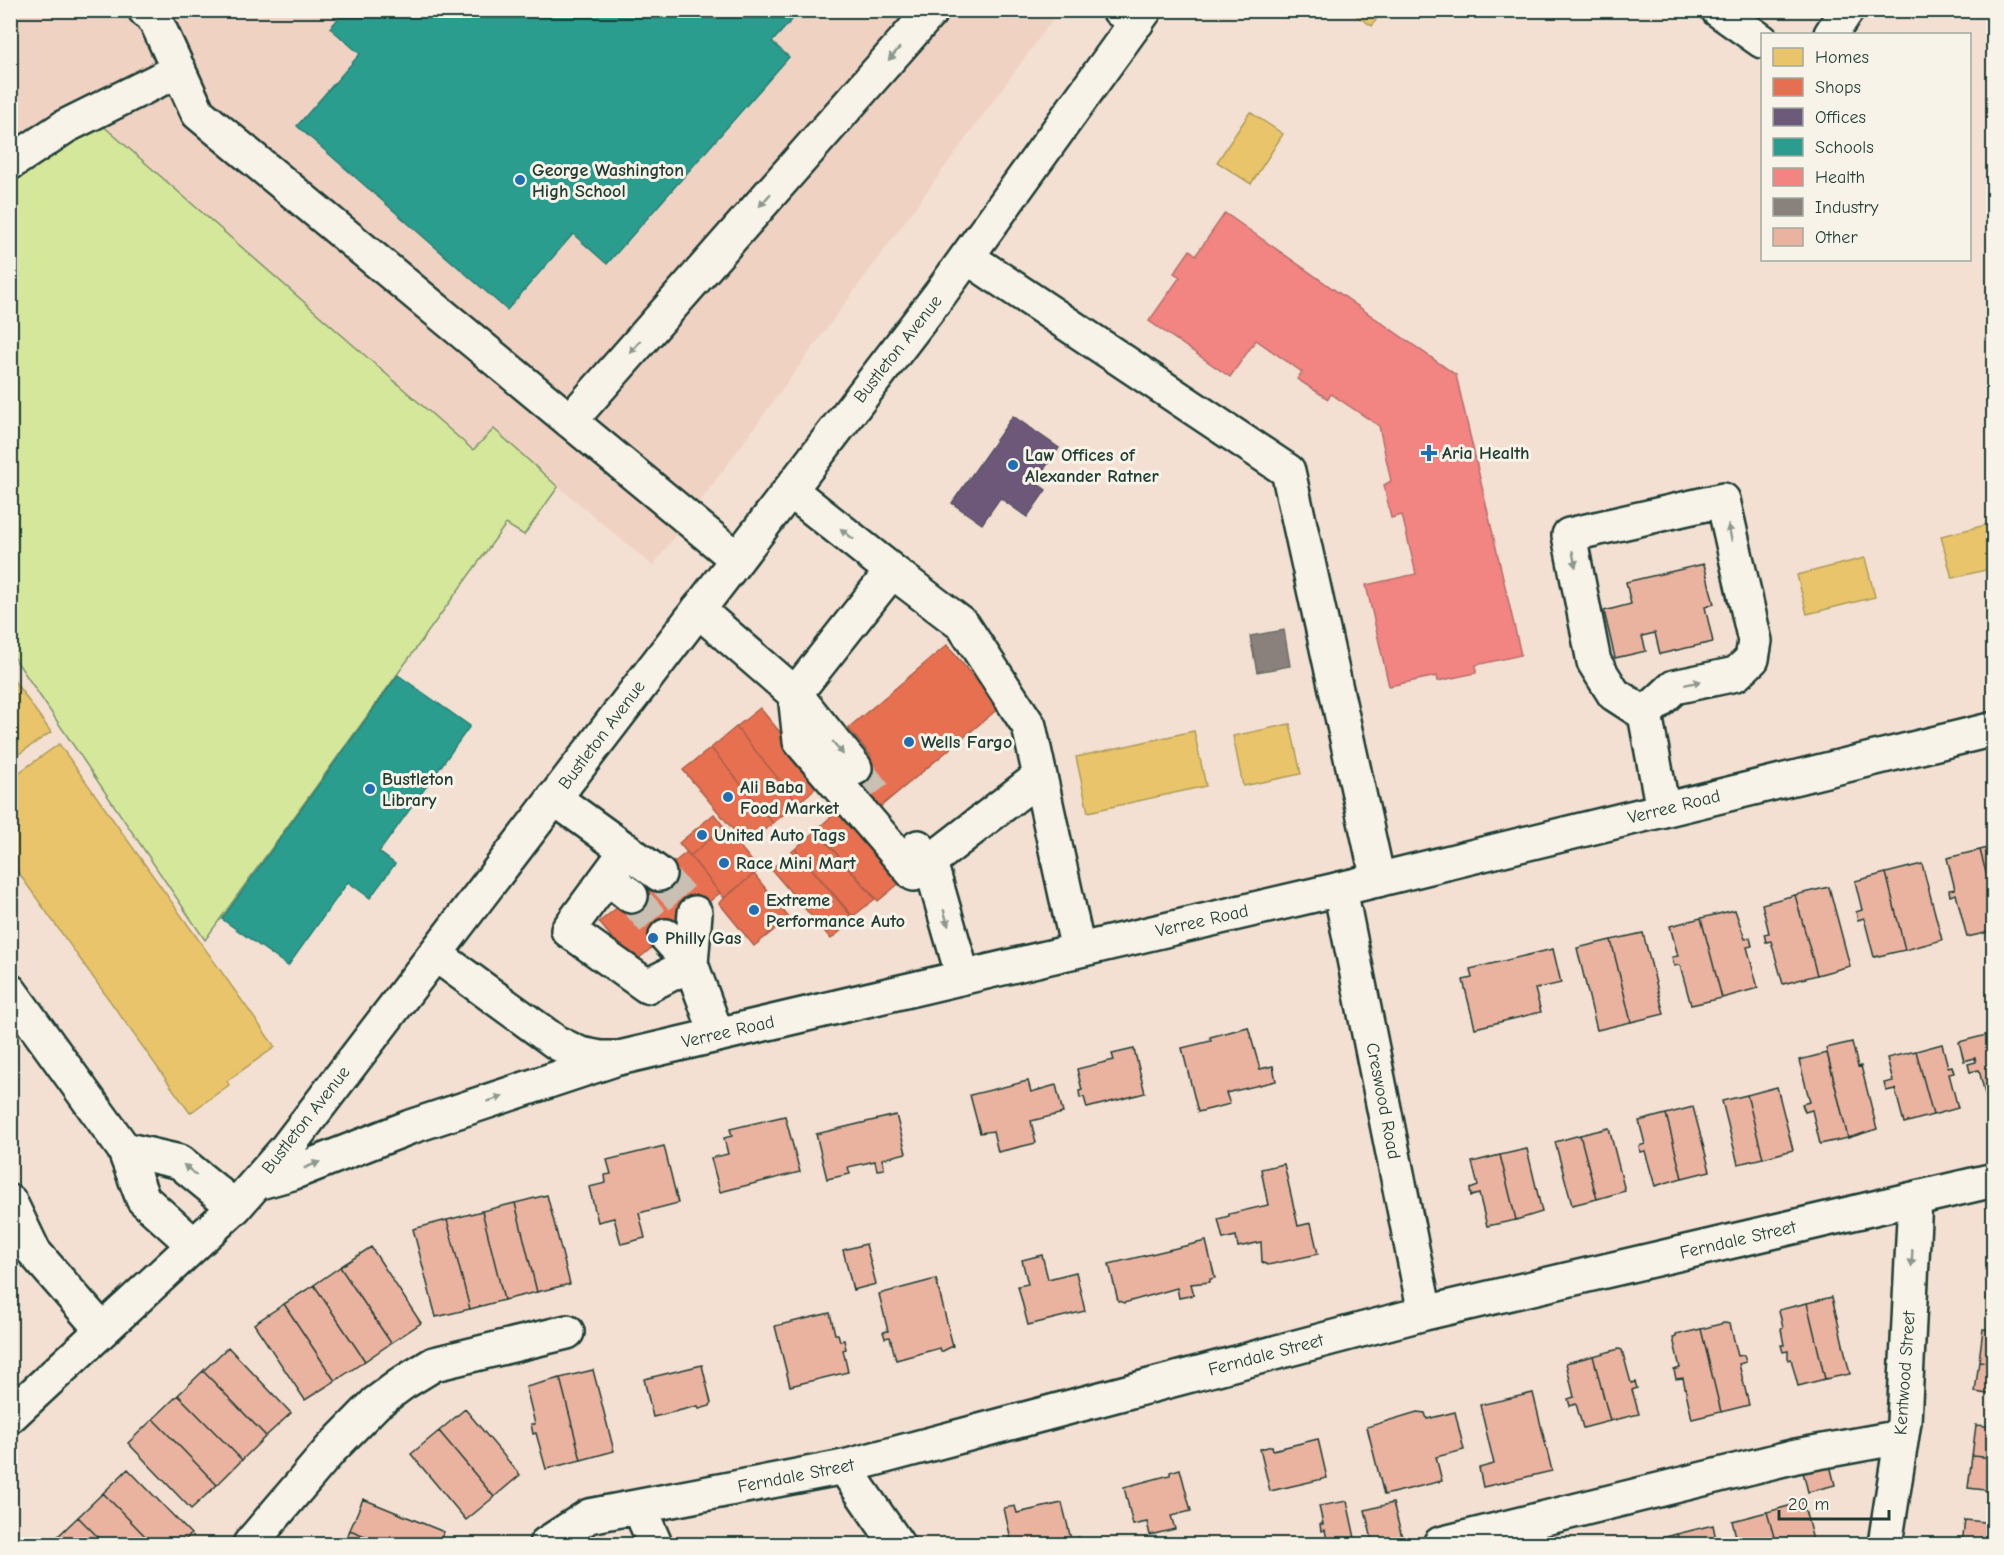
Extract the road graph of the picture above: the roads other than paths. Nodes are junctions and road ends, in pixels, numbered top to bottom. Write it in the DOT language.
graph roads {
  1 [pos="145,10"];
  2 [pos="932,10"];
  3 [pos="1718,10"];
  4 [pos="1847,10"];
  5 [pos="1134,14"];
  6 [pos="1832,33"];
  7 [pos="1761,40"];
  8 [pos="179,70"];
  9 [pos="10,163"];
  10 [pos="967,257"];
  11 [pos="570,421"];
  12 [pos="790,490"];
  13 [pos="737,559"];
  14 [pos="892,571"];
  15 [pos="698,610"];
  16 [pos="795,694"];
  17 [pos="1646,714"];
  18 [pos="1994,729"];
  19 [pos="855,768"];
  20 [pos="1040,777"];
  21 [pos="555,798"];
  22 [pos="883,804"];
  23 [pos="1663,810"];
  24 [pos="627,850"];
  25 [pos="930,862"];
  26 [pos="659,874"];
  27 [pos="1378,880"];
  28 [pos="1340,889"];
  29 [pos="695,913"];
  30 [pos="666,936"];
  31 [pos="1078,950"];
  32 [pos="435,954"];
  33 [pos="691,964"];
  34 [pos="963,977"];
  35 [pos="10,991"];
  36 [pos="717,1035"];
  37 [pos="619,1058"];
  38 [pos="124,1149"];
  39 [pos="1994,1180"];
  40 [pos="246,1195"];
  41 [pos="1915,1200"];
  42 [pos="10,1202"];
  43 [pos="194,1245"];
  44 [pos="1425,1313"];
  45 [pos="102,1330"];
  46 [pos="567,1332"];
  47 [pos="11,1414"];
  48 [pos="1901,1437"];
  49 [pos="844,1467"];
  50 [pos="639,1507"];
  51 [pos="250,1545"];
  52 [pos="546,1545"];
  53 [pos="656,1545"];
  54 [pos="897,1545"];
  55 [pos="1440,1545"];
  56 [pos="1885,1545"];
  1 -- 8 [label="main road"];
  2 -- 11 [label="main road, one-way"];
  3 -- 7 [label="main road"];
  4 -- 6 [label="main road"];
  5 -- 10 [label="main road, Bustleton Avenue"];
  8 -- 9 [label="main road"];
  8 -- 11 [label="main road"];
  10 -- 12 [label="main road, Bustleton Avenue"];
  10 -- 27 [label="main road"];
  11 -- 13 [label="main road"];
  12 -- 13 [label="main road, Bustleton Avenue"];
  14 -- 12 [label="main road, one-way"];
  13 -- 15 [label="main road, Bustleton Avenue"];
  14 -- 16 [label="main road"];
  14 -- 20 [label="main road"];
  15 -- 16 [label="main road"];
  15 -- 21 [label="main road, Bustleton Avenue"];
  16 -- 19 [label="main road, one-way"];
  16 -- 25 [label="main road"];
  17 -- 17 [label="main road, one-way"];
  17 -- 23 [label="main road"];
  18 -- 23 [label="main road, Verree Road"];
  20 -- 25 [label="main road"];
  20 -- 31 [label="main road"];
  21 -- 24 [label="main road"];
  21 -- 32 [label="main road, Bustleton Avenue"];
  22 -- 25 [label="main road"];
  23 -- 27 [label="main road, Verree Road"];
  24 -- 26 [label="main road"];
  24 -- 33 [label="main road"];
  25 -- 34 [label="main road, one-way"];
  27 -- 28 [label="main road, Verree Road"];
  28 -- 31 [label="main road, Verree Road"];
  28 -- 44 [label="main road, Creswood Road"];
  29 -- 33 [label="main road"];
  30 -- 33 [label="main road"];
  31 -- 34 [label="main road, Verree Road"];
  32 -- 37 [label="main road, Verree Road"];
  32 -- 40 [label="main road, Bustleton Avenue"];
  33 -- 36 [label="main road"];
  34 -- 36 [label="main road, Verree Road"];
  35 -- 38 [label="main road"];
  36 -- 37 [label="main road, Verree Road"];
  40 -- 37 [label="main road, one-way"];
  40 -- 38 [label="main road, one-way"];
  38 -- 43 [label="main road"];
  39 -- 41 [label="main road, Ferndale Street"];
  40 -- 43 [label="main road, Bustleton Avenue"];
  41 -- 44 [label="main road, Ferndale Street"];
  41 -- 48 [label="main road, Kentwood Street, one-way"];
  42 -- 45 [label="main road"];
  43 -- 45 [label="main road, Bustleton Avenue"];
  44 -- 49 [label="main road, Ferndale Street"];
  45 -- 47 [label="main road, Bustleton Avenue"];
  46 -- 51 [label="main road"];
  48 -- 55 [label="main road"];
  48 -- 56 [label="main road, Kentwood Street"];
  49 -- 50 [label="main road, Ferndale Street"];
  49 -- 54 [label="main road"];
  50 -- 52 [label="main road, Ferndale Street"];
  50 -- 53 [label="main road"];
}
